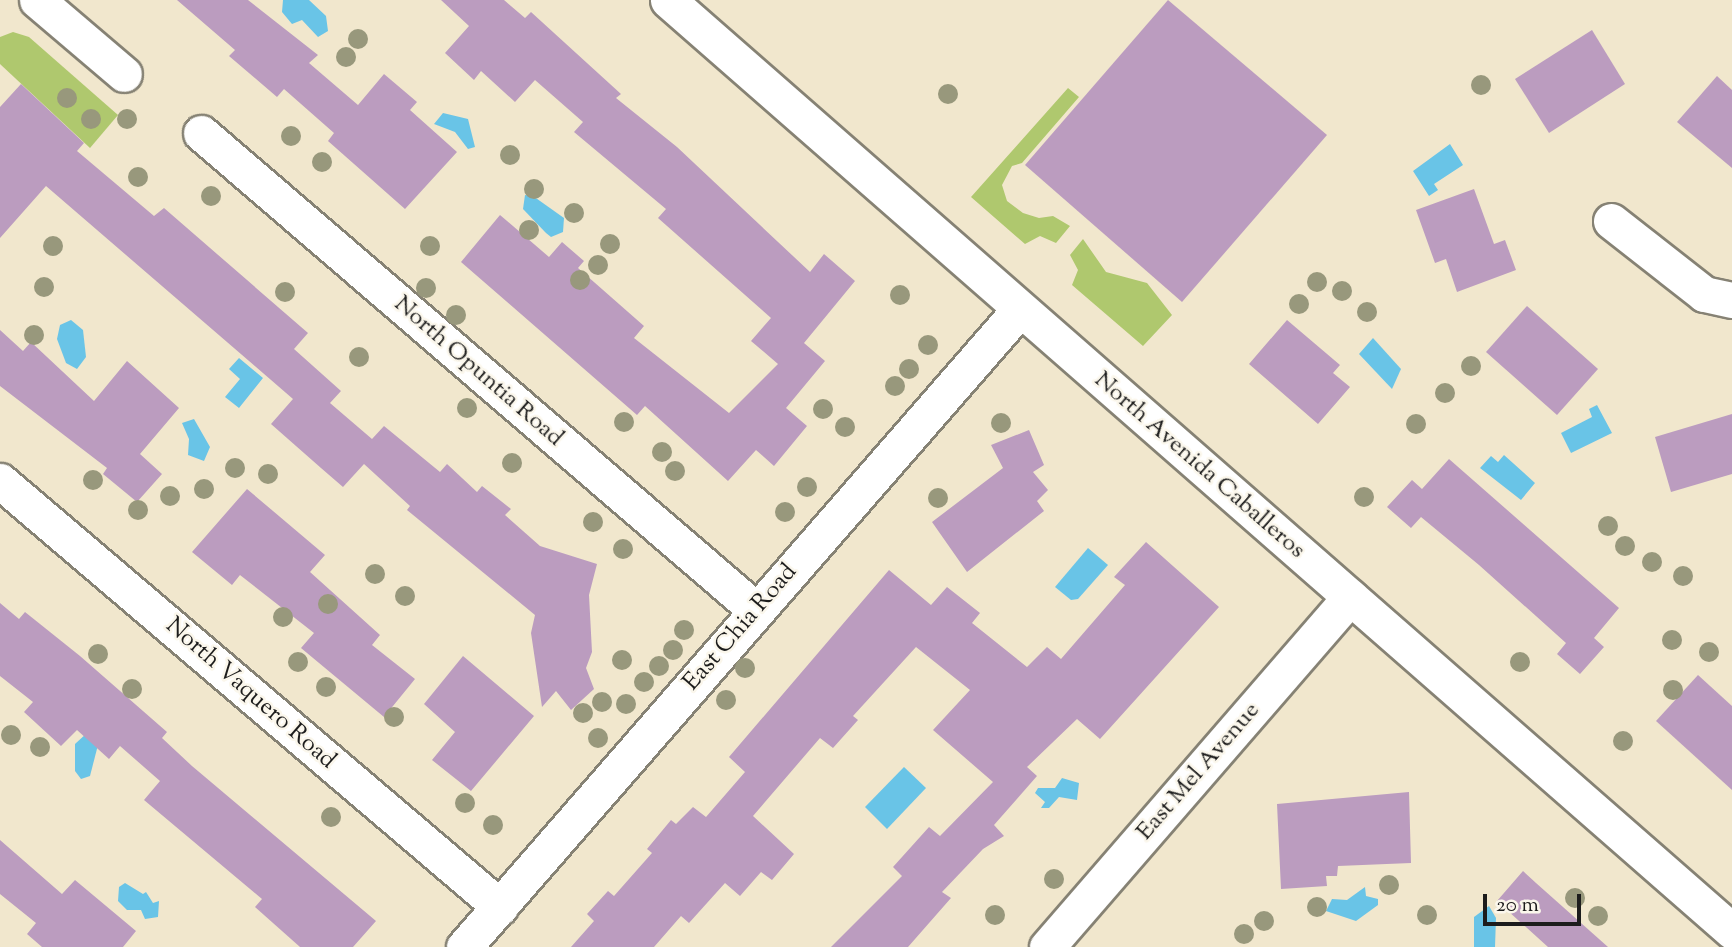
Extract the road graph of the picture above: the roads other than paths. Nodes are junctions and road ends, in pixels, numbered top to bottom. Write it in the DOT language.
graph roads {
  1 [pos="37,0"];
  2 [pos="668,0"];
  3 [pos="124,74"];
  4 [pos="201,133"];
  5 [pos="1611,221"];
  6 [pos="1732,299"];
  7 [pos="1020,309"];
  8 [pos="0,481"];
  9 [pos="1350,597"];
  10 [pos="756,610"];
  11 [pos="500,907"];
  12 [pos="1725,931"];
  13 [pos="464,947"];
  14 [pos="1047,947"];
  1 -- 3 [label="street"];
  2 -- 7 [label="street, North Avenida Caballeros"];
  4 -- 10 [label="street, North Opuntia Road"];
  5 -- 6 [label="street"];
  7 -- 9 [label="street, North Avenida Caballeros"];
  7 -- 10 [label="street, East Chia Road"];
  8 -- 11 [label="street, North Vaquero Road"];
  9 -- 12 [label="street, North Avenida Caballeros"];
  9 -- 14 [label="street, East Mel Avenue"];
  10 -- 11 [label="street, East Chia Road"];
  11 -- 13 [label="street, East Chia Road"];
}
